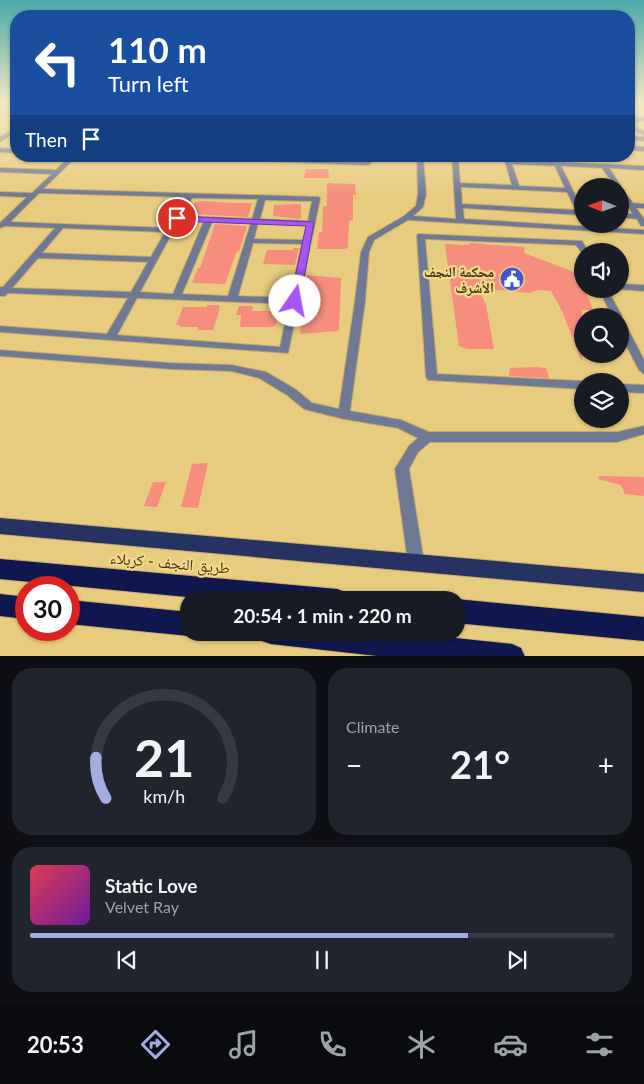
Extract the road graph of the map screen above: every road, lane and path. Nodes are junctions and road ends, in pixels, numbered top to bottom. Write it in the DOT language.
graph roads {
  1 [pos="68,162"];
  2 [pos="341,162"];
  3 [pos="368,162"];
  4 [pos="420,162"];
  5 [pos="455,162"];
  6 [pos="509,162"];
  7 [pos="537,162"];
  8 [pos="557,164"];
  9 [pos="604,166"];
  10 [pos="644,168"];
  11 [pos="0,170"];
  12 [pos="58,172"];
  13 [pos="612,178"];
  14 [pos="457,185"];
  15 [pos="516,188"];
  16 [pos="570,190"];
  17 [pos="36,193"];
  18 [pos="0,194"];
  19 [pos="189,196"];
  20 [pos="262,198"];
  21 [pos="574,198"];
  22 [pos="629,202"];
  23 [pos="631,205"];
  24 [pos="459,206"];
  25 [pos="644,206"];
  26 [pos="574,213"];
  27 [pos="629,216"];
  28 [pos="638,216"];
  29 [pos="177,218"];
  30 [pos="407,218"];
  31 [pos="209,219"];
  32 [pos="255,221"];
  33 [pos="460,221"];
  34 [pos="311,224"];
  35 [pos="644,224"];
  36 [pos="2,225"];
  37 [pos="61,226"];
  38 [pos="170,230"];
  39 [pos="644,232"];
  40 [pos="249,241"];
  41 [pos="308,242"];
  42 [pos="580,243"];
  43 [pos="36,255"];
  44 [pos="153,260"];
  45 [pos="629,287"];
  46 [pos="644,288"];
  47 [pos="2,292"];
  48 [pos="133,296"];
  49 [pos="176,297"];
  50 [pos="232,299"];
  51 [pos="295,301"];
  52 [pos="0,329"];
  53 [pos="110,338"];
  54 [pos="629,341"];
  55 [pos="0,353"];
  56 [pos="644,370"];
  57 [pos="574,385"];
  58 [pos="629,388"];
  59 [pos="644,389"];
  60 [pos="344,415"];
  61 [pos="644,430"];
  62 [pos="426,437"];
  63 [pos="0,526"];
  64 [pos="416,562"];
  65 [pos="0,569"];
  66 [pos="644,583"];
  67 [pos="239,591"];
  68 [pos="0,605"];
  69 [pos="15,607"];
  70 [pos="465,612"];
  71 [pos="80,613"];
  72 [pos="180,623"];
  73 [pos="644,629"];
  74 [pos="361,641"];
  75 [pos="512,656"];
  1 -- 12 [label="street"];
  2 -- 3 [label="street"];
  4 -- 30 [label="street"];
  5 -- 14 [label="street"];
  6 -- 15 [label="street"];
  7 -- 8 [label="street"];
  8 -- 9 [label="street"];
  8 -- 16 [label="street"];
  9 -- 10 [label="street"];
  9 -- 13 [label="street"];
  11 -- 12 [label="street"];
  12 -- 17 [label="street"];
  14 -- 15 [label="street"];
  14 -- 24 [label="street"];
  15 -- 16 [label="street"];
  16 -- 21 [label="street"];
  17 -- 18 [label="street"];
  17 -- 19 [label="street"];
  17 -- 36 [label="street"];
  19 -- 20 [label="street"];
  19 -- 29 [label="street"];
  20 -- 32 [label="street"];
  20 -- 34 [label="street"];
  22 -- 23 [label="street"];
  23 -- 25 [label="street"];
  23 -- 28 [label="street"];
  24 -- 26 [label="street"];
  24 -- 33 [label="street"];
  27 -- 28 [label="street"];
  28 -- 35 [label="street"];
  29 -- 31 [label="street"];
  29 -- 38 [label="street"];
  30 -- 33 [label="street"];
  30 -- 60 [label="street"];
  31 -- 32 [label="street"];
  31 -- 49 [label="street"];
  32 -- 34 [label="street"];
  32 -- 40 [label="street"];
  33 -- 39 [label="street"];
  34 -- 41 [label="street"];
  36 -- 37 [label="street"];
  37 -- 38 [label="street"];
  37 -- 43 [label="street"];
  38 -- 44 [label="street"];
  40 -- 41 [label="street"];
  40 -- 50 [label="street"];
  41 -- 51 [label="street"];
  42 -- 57 [label="street"];
  43 -- 44 [label="street"];
  43 -- 47 [label="street"];
  44 -- 48 [label="street"];
  45 -- 46 [label="street"];
  47 -- 48 [label="street"];
  48 -- 49 [label="street"];
  48 -- 53 [label="street"];
  49 -- 50 [label="street"];
  50 -- 51 [label="street"];
  51 -- 53 [label="street"];
  52 -- 53 [label="street"];
  54 -- 56 [label="street"];
  55 -- 60 [label="street"];
  58 -- 59 [label="street"];
  60 -- 62 [label="street"];
  61 -- 62 [label="street"];
  62 -- 64 [label="street"];
  63 -- 64 [label="main road"];
  64 -- 66 [label="main road"];
  65 -- 67 [label="highway, طريق النجف - کربلاء"];
  68 -- 69 [label="highway"];
  70 -- 73 [label="highway"];
  71 -- 72 [label="highway"];
  74 -- 75 [label="highway"];
}
